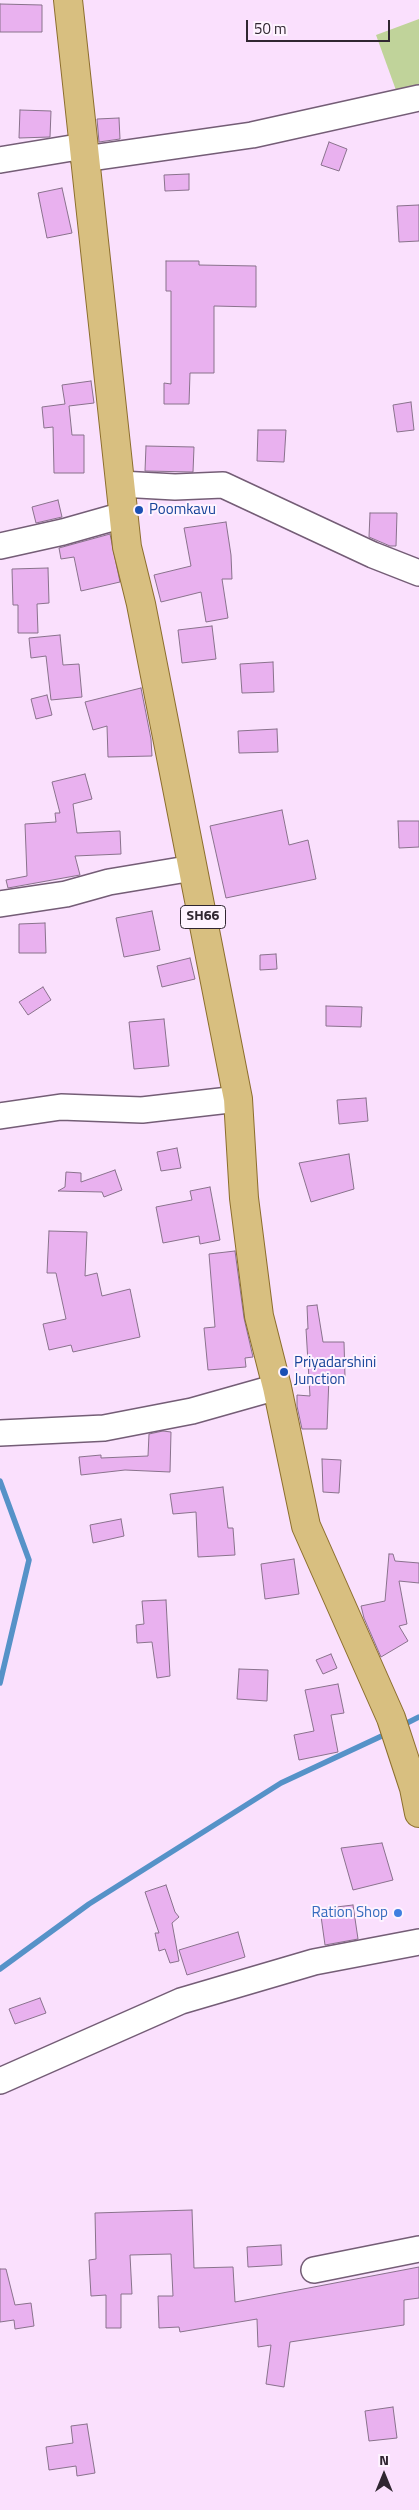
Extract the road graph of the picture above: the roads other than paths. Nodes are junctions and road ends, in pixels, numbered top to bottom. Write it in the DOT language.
graph roads {
  1 [pos="68,0"];
  2 [pos="419,98"];
  3 [pos="84,153"];
  4 [pos="0,160"];
  5 [pos="120,484"];
  6 [pos="123,515"];
  7 [pos="0,546"];
  8 [pos="419,572"];
  9 [pos="193,868"];
  10 [pos="0,904"];
  11 [pos="238,1099"];
  12 [pos="0,1116"];
  13 [pos="277,1387"];
  14 [pos="0,1433"];
  15 [pos="419,1813"];
  16 [pos="419,1942"];
  17 [pos="0,2080"];
  18 [pos="419,2249"];
  19 [pos="314,2270"];
  1 -- 3 [label="main road, SH66"];
  2 -- 3 [label="street"];
  3 -- 4 [label="street"];
  3 -- 5 [label="main road, SH66"];
  5 -- 6 [label="main road, SH66"];
  5 -- 8 [label="street"];
  6 -- 7 [label="street"];
  6 -- 9 [label="main road, SH66"];
  9 -- 10 [label="street"];
  9 -- 11 [label="main road, SH66"];
  11 -- 12 [label="street"];
  11 -- 13 [label="main road, SH66"];
  13 -- 14 [label="street"];
  13 -- 15 [label="main road, SH66"];
  16 -- 17 [label="street"];
  18 -- 19 [label="street"];
}
